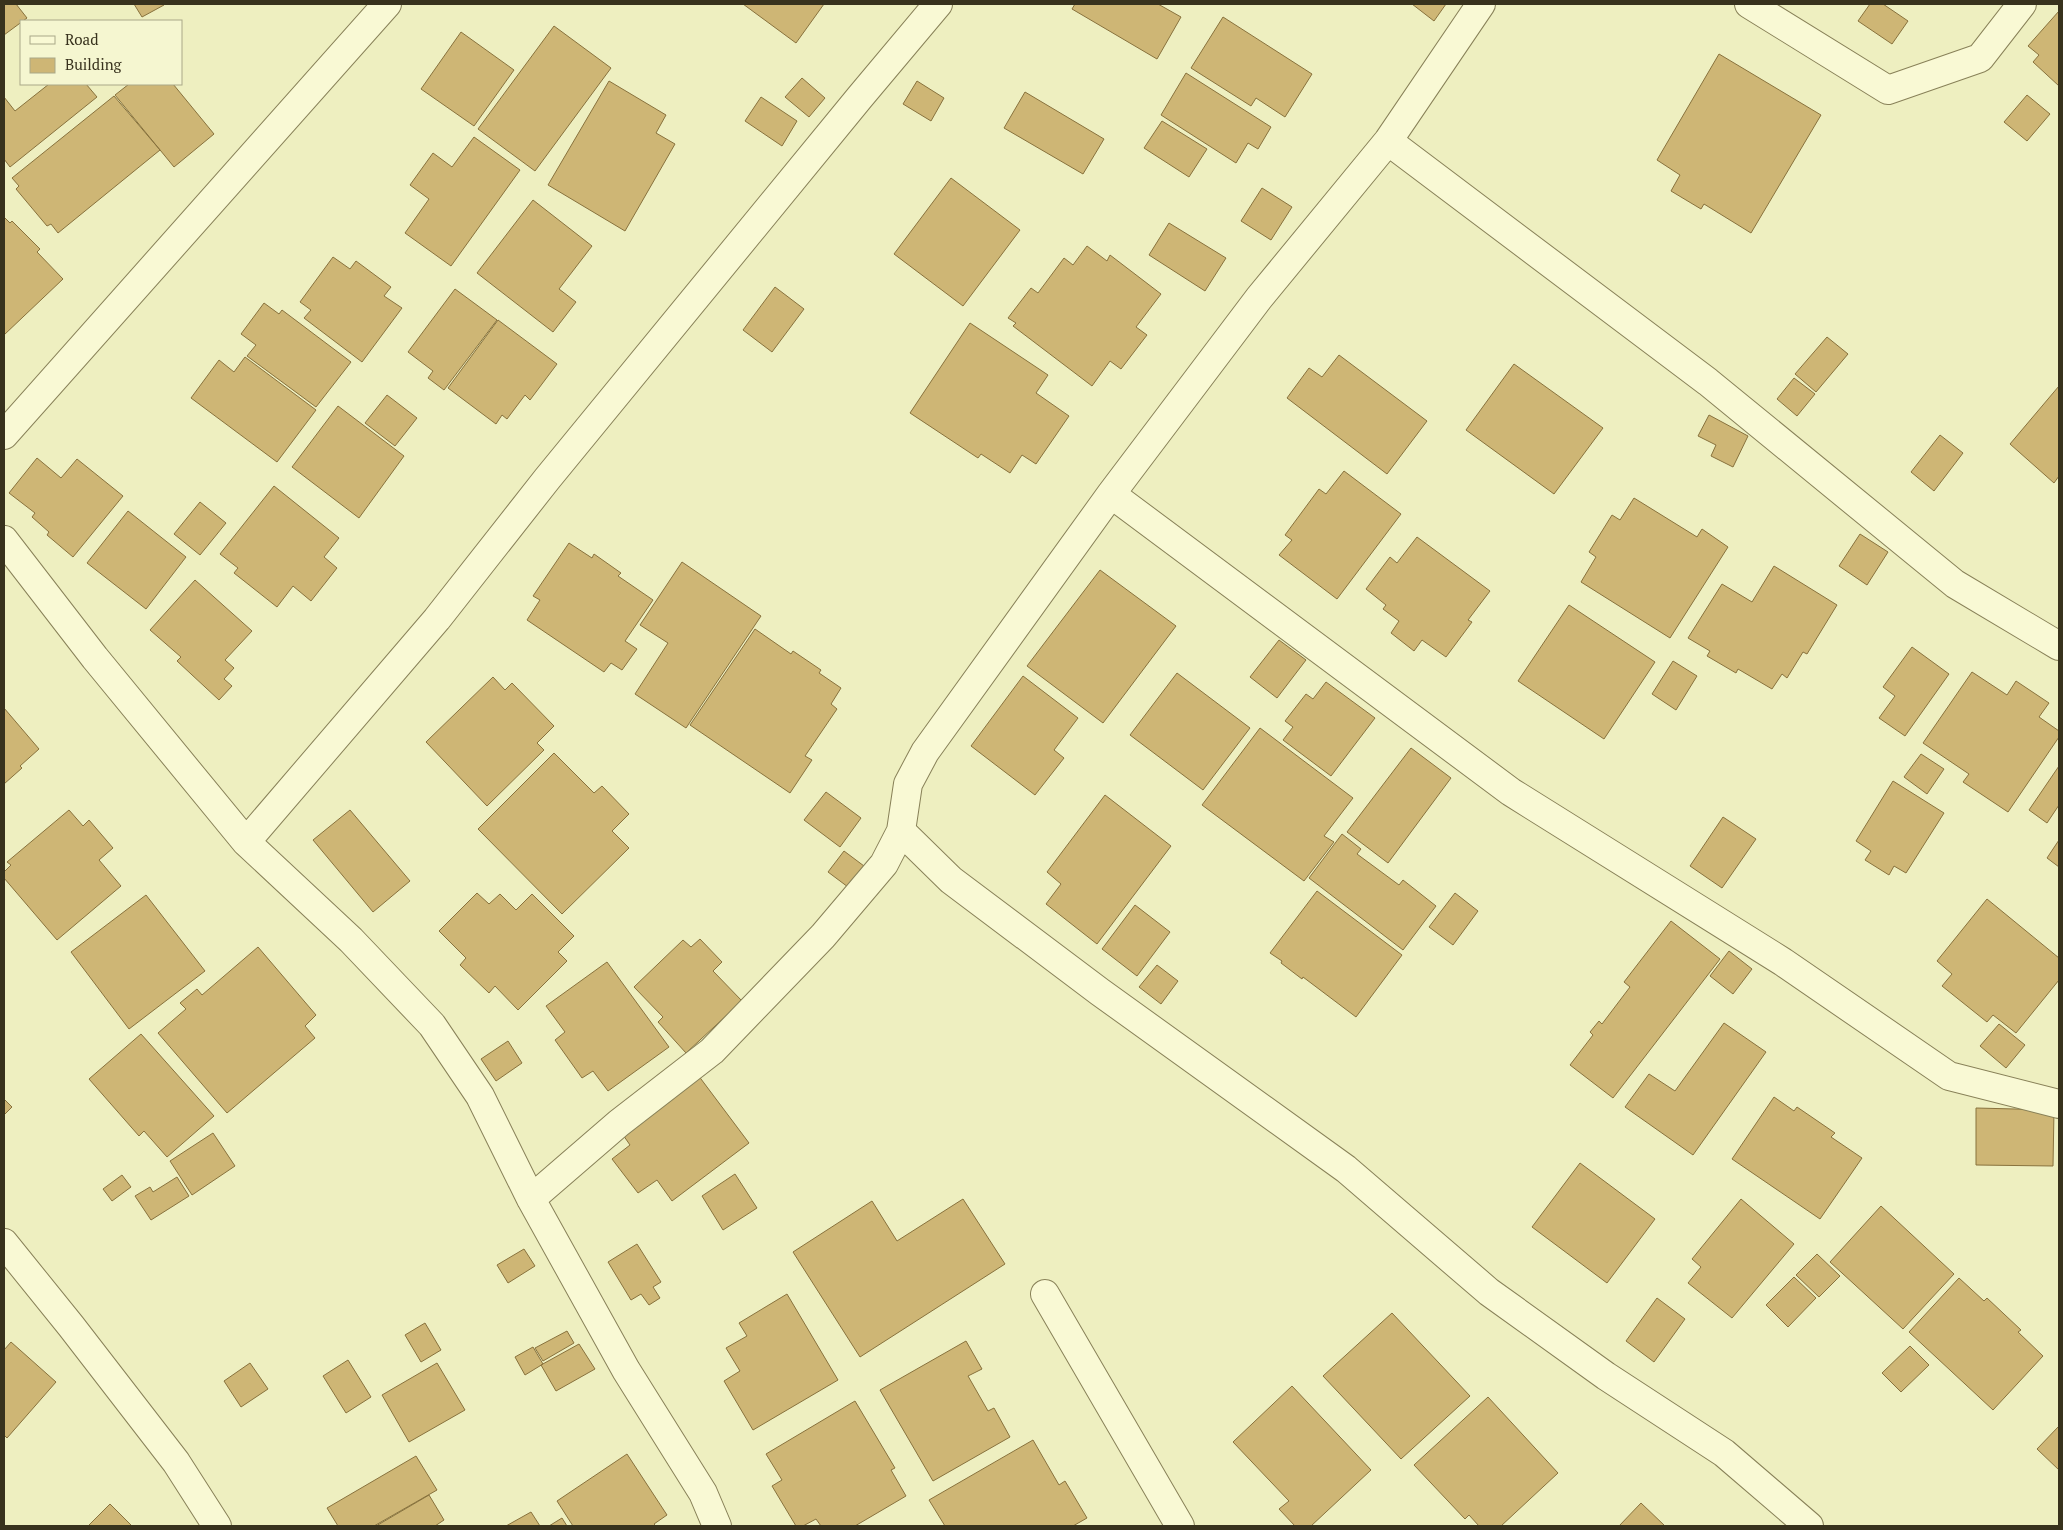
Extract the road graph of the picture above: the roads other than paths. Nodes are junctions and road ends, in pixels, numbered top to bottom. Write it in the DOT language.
graph roads {
  1 [pos="387,4"];
  2 [pos="938,4"];
  3 [pos="1481,4"];
  4 [pos="1749,4"];
  5 [pos="2022,4"];
  6 [pos="1388,140"];
  7 [pos="4,435"];
  8 [pos="1111,494"];
  9 [pos="4,540"];
  10 [pos="2059,646"];
  11 [pos="902,830"];
  12 [pos="246,842"];
  13 [pos="2059,1104"];
  14 [pos="531,1199"];
  15 [pos="4,1243"];
  16 [pos="1045,1294"];
  17 [pos="217,1526"];
  18 [pos="717,1526"];
  19 [pos="1180,1526"];
  20 [pos="1810,1526"];
  1 -- 7 [label="street"];
  2 -- 12 [label="street"];
  3 -- 6 [label="street"];
  4 -- 5 [label="street"];
  6 -- 8 [label="street"];
  6 -- 10 [label="street"];
  8 -- 11 [label="street"];
  8 -- 13 [label="street"];
  9 -- 12 [label="street"];
  11 -- 14 [label="street"];
  11 -- 20 [label="street"];
  12 -- 14 [label="street"];
  14 -- 18 [label="street"];
  15 -- 17 [label="street"];
  16 -- 19 [label="street"];
}
